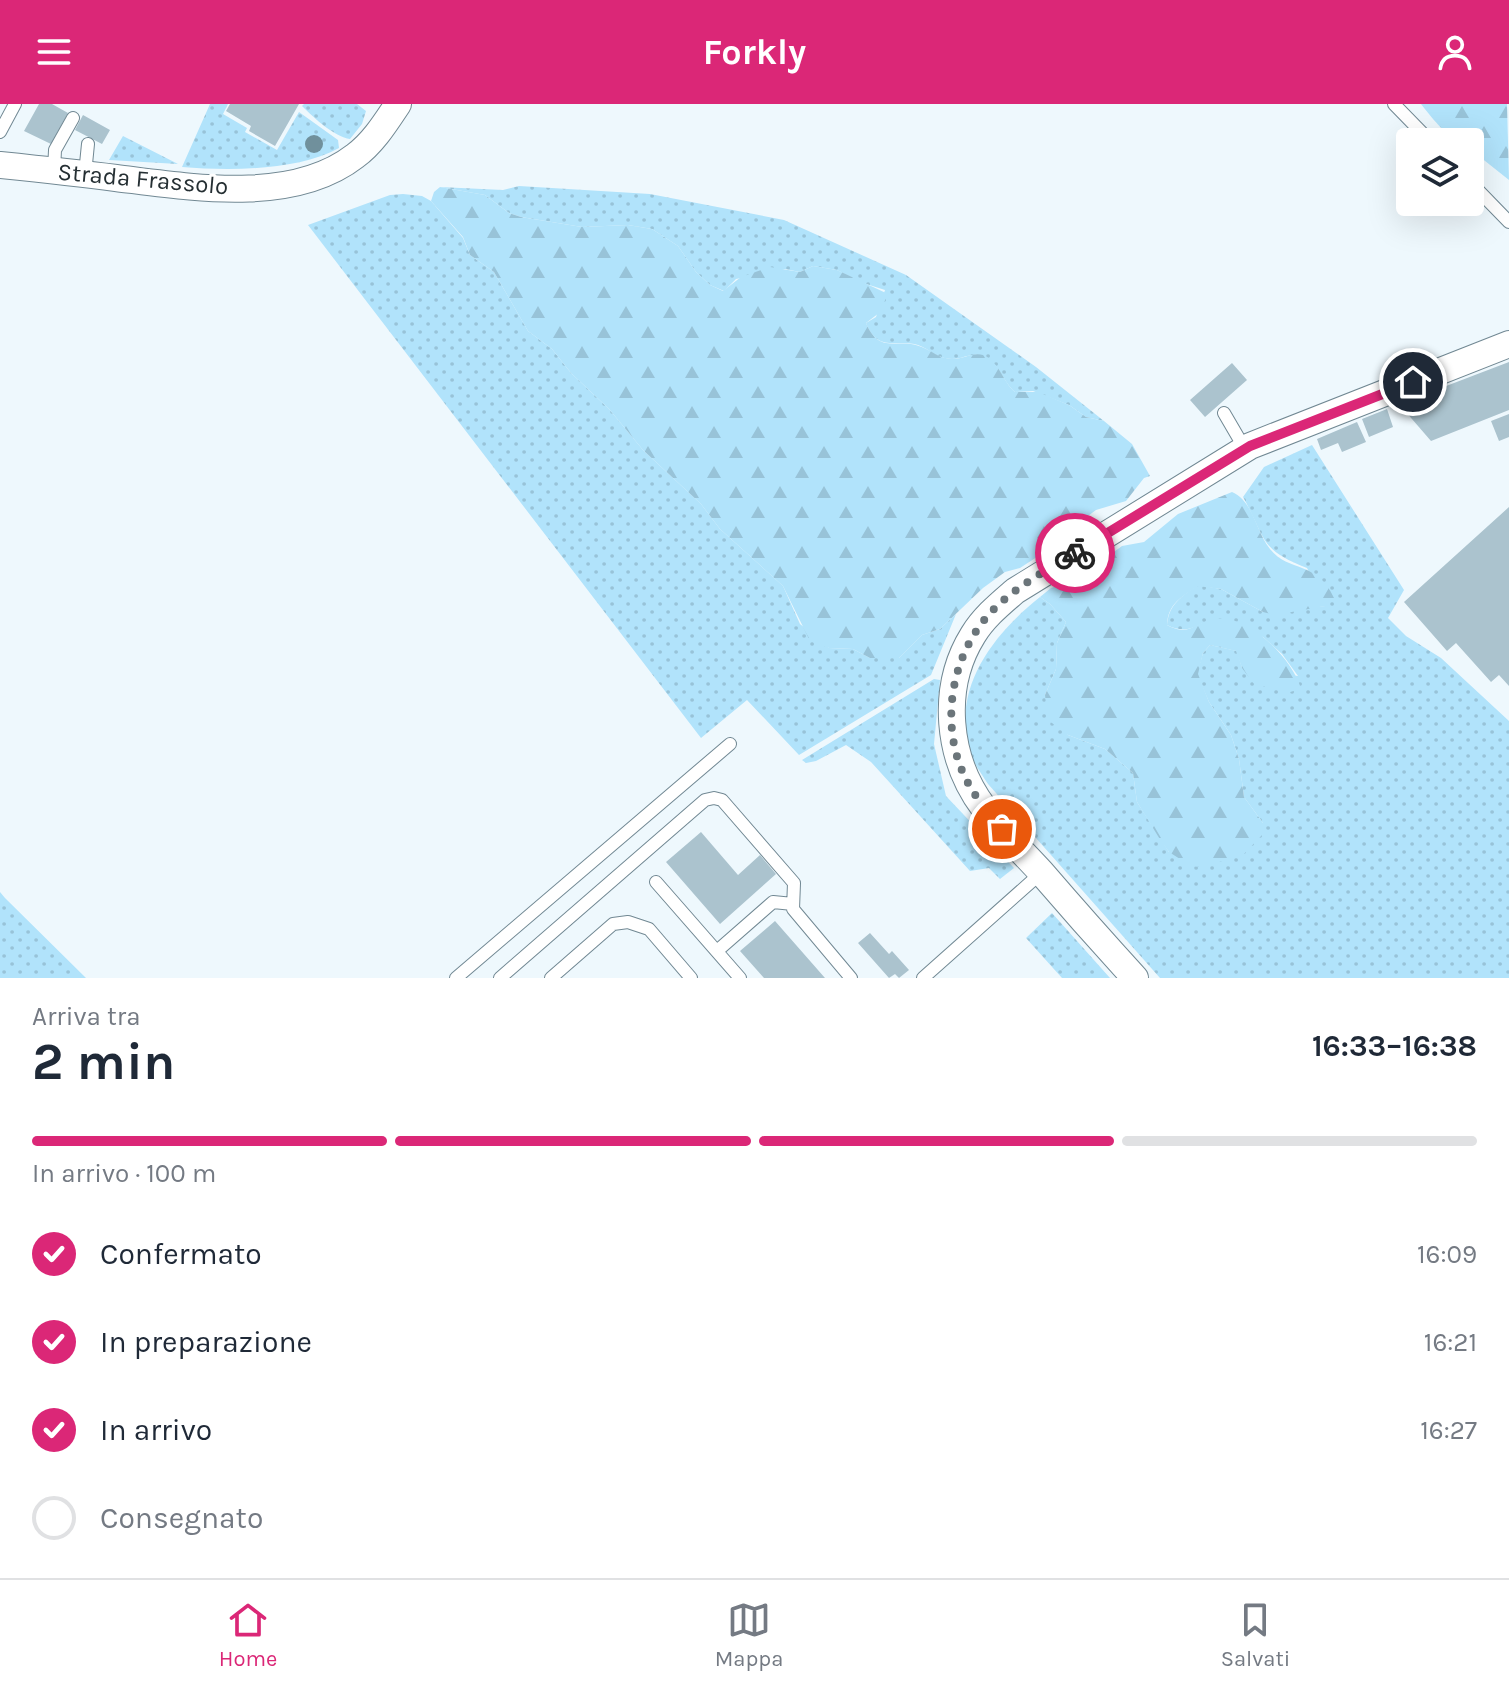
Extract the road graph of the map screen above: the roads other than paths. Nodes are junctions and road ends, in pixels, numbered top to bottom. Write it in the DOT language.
graph roads {
  1 [pos="15,104"];
  2 [pos="1394,104"];
  3 [pos="389,107"];
  4 [pos="73,118"];
  5 [pos="1417,128"];
  6 [pos="0,132"];
  7 [pos="88,144"];
  8 [pos="0,165"];
  9 [pos="54,171"];
  10 [pos="85,174"];
  11 [pos="1484,196"];
  12 [pos="1509,222"];
  13 [pos="1509,344"];
  14 [pos="1224,413"];
  15 [pos="1248,448"];
  16 [pos="730,744"];
  17 [pos="1041,873"];
  18 [pos="656,882"];
  19 [pos="793,904"];
  20 [pos="717,951"];
  21 [pos="456,978"];
  22 [pos="500,978"];
  23 [pos="551,978"];
  24 [pos="691,978"];
  25 [pos="740,978"];
  26 [pos="851,978"];
  27 [pos="923,978"];
  28 [pos="1135,978"];
  1 -- 6 [label="lane"];
  2 -- 5 [label="lane"];
  3 -- 10 [label="street, Strada Frassolo"];
  4 -- 9 [label="lane"];
  7 -- 10 [label="lane"];
  8 -- 9 [label="street, Strada Frassolo"];
  9 -- 10 [label="street, Strada Frassolo"];
  11 -- 12 [label="lane"];
  13 -- 15 [label="street"];
  14 -- 15 [label="lane"];
  15 -- 17 [label="street"];
  16 -- 21 [label="lane"];
  17 -- 27 [label="lane"];
  17 -- 28 [label="street"];
  18 -- 20 [label="lane"];
  19 -- 20 [label="lane"];
  19 -- 22 [label="lane"];
  19 -- 26 [label="lane"];
  20 -- 25 [label="lane"];
  23 -- 24 [label="lane"];
}
